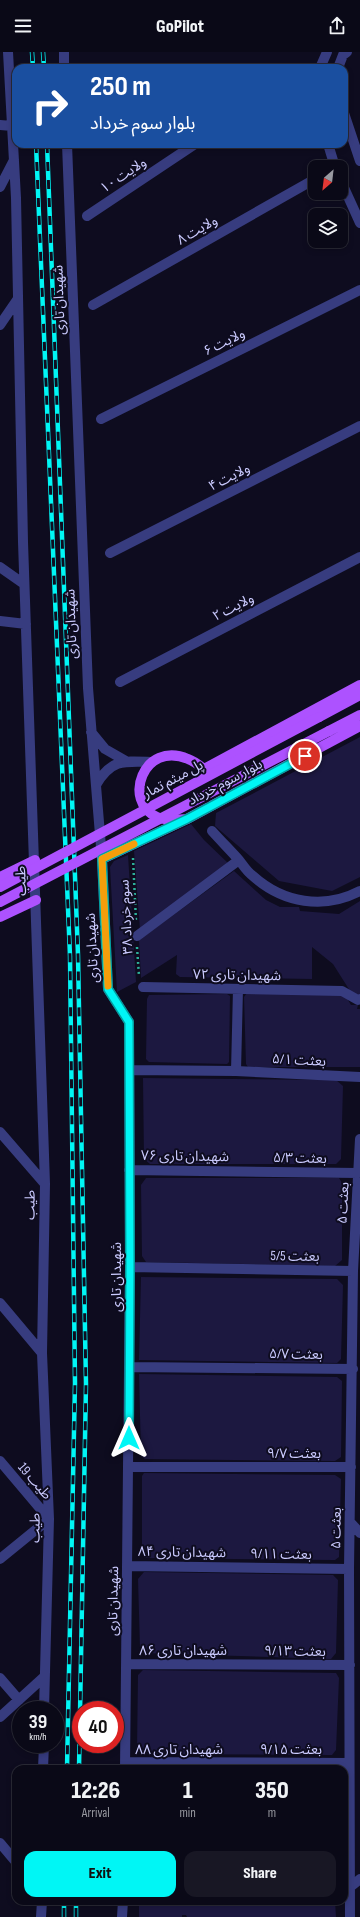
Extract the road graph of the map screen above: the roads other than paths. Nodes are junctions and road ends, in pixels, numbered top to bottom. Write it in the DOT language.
graph roads {
  1 [pos="8,52"];
  2 [pos="64,52"];
  3 [pos="326,52"];
  4 [pos="347,52"];
  5 [pos="64,64"];
  6 [pos="322,64"];
  7 [pos="340,64"];
  8 [pos="0,125"];
  9 [pos="348,125"];
  10 [pos="12,126"];
  11 [pos="13,148"];
  12 [pos="67,148"];
  13 [pos="189,148"];
  14 [pos="329,148"];
  15 [pos="14,160"];
  16 [pos="333,160"];
  17 [pos="360,161"];
  18 [pos="308,183"];
  19 [pos="0,187"];
  20 [pos="348,196"];
  21 [pos="87,216"];
  22 [pos="360,223"];
  23 [pos="360,290"];
  24 [pos="17,300"];
  25 [pos="93,305"];
  26 [pos="0,325"];
  27 [pos="100,419"];
  28 [pos="360,426"];
  29 [pos="110,553"];
  30 [pos="360,557"];
  31 [pos="0,567"];
  32 [pos="24,584"];
  33 [pos="0,621"];
  34 [pos="26,624"];
  35 [pos="120,682"];
  36 [pos="360,685"];
  37 [pos="360,695"];
  38 [pos="360,715"];
  39 [pos="360,726"];
  40 [pos="92,732"];
  41 [pos="156,760"];
  42 [pos="126,761"];
  43 [pos="96,785"];
  44 [pos="187,819"];
  45 [pos="212,831"];
  46 [pos="102,859"];
  47 [pos="35,860"];
  48 [pos="239,860"];
  49 [pos="0,877"];
  50 [pos="0,887"];
  51 [pos="355,894"];
  52 [pos="36,900"];
  53 [pos="0,902"];
  54 [pos="0,917"];
  55 [pos="137,936"];
  56 [pos="143,987"];
  57 [pos="238,989"];
  58 [pos="359,1000"];
  59 [pos="130,1070"];
  60 [pos="236,1071"];
  61 [pos="360,1077"];
  62 [pos="0,1132"];
  63 [pos="360,1139"];
  64 [pos="129,1170"];
  65 [pos="242,1171"];
  66 [pos="358,1173"];
  67 [pos="45,1184"];
  68 [pos="359,1194"];
  69 [pos="130,1267"];
  70 [pos="353,1271"];
  71 [pos="0,1303"];
  72 [pos="42,1353"];
  73 [pos="129,1367"];
  74 [pos="353,1369"];
  75 [pos="356,1435"];
  76 [pos="0,1461"];
  77 [pos="129,1467"];
  78 [pos="351,1467"];
  79 [pos="49,1519"];
  80 [pos="350,1522"];
  81 [pos="360,1533"];
  82 [pos="0,1559"];
  83 [pos="127,1566"];
  84 [pos="237,1567"];
  85 [pos="349,1568"];
  86 [pos="126,1664"];
  87 [pos="239,1664"];
  88 [pos="350,1665"];
  89 [pos="44,1677"];
  90 [pos="0,1678"];
  91 [pos="19,1700"];
  92 [pos="44,1701"];
  93 [pos="0,1717"];
  94 [pos="44,1753"];
  95 [pos="232,1763"];
  96 [pos="349,1763"];
  97 [pos="43,1765"];
  98 [pos="125,1765"];
  99 [pos="161,1765"];
  100 [pos="348,1797"];
  101 [pos="0,1843"];
  102 [pos="12,1857"];
  103 [pos="360,1879"];
  104 [pos="348,1880"];
  105 [pos="349,1888"];
  106 [pos="42,1905"];
  107 [pos="123,1905"];
  108 [pos="40,1917"];
  109 [pos="122,1917"];
  110 [pos="350,1917"];
  1 -- 10 [label="street, طیب"];
  2 -- 5 [label="street"];
  3 -- 6 [label="street"];
  4 -- 7 [label="street"];
  8 -- 10 [label="street"];
  9 -- 17 [label="street"];
  11 -- 15 [label="street, طیب"];
  12 -- 40 [label="street, شهیدان تاری"];
  13 -- 21 [label="street, ولایت ۱۰"];
  14 -- 16 [label="street"];
  15 -- 19 [label="street"];
  15 -- 24 [label="street, طیب"];
  18 -- 25 [label="street, ولایت ۸"];
  20 -- 22 [label="street"];
  23 -- 27 [label="street, ولایت ۶"];
  24 -- 26 [label="street"];
  24 -- 32 [label="street, طیب"];
  28 -- 29 [label="street, ولایت ۴"];
  30 -- 35 [label="street, ولایت ۲"];
  31 -- 32 [label="street"];
  32 -- 34 [label="street, طیب"];
  33 -- 34 [label="street"];
  34 -- 47 [label="street, طیب"];
  36 -- 41 [label="main road, بلوار سوم خرداد"];
  37 -- 50 [label="main road, پل میثم تمار, bridge"];
  38 -- 53 [label="main road, پل میثم تمار, bridge"];
  39 -- 44 [label="main road, بلوار سوم خرداد"];
  40 -- 42 [label="street"];
  40 -- 43 [label="street, شهیدان تاری"];
  41 -- 42 [label="street"];
  41 -- 44 [label="main road"];
  42 -- 43 [label="street"];
  43 -- 46 [label="street, شهیدان تاری"];
  44 -- 46 [label="main road, بلوار سوم خرداد"];
  45 -- 48 [label="street"];
  46 -- 59 [label="street, شهیدان تاری"];
  47 -- 49 [label="main road"];
  47 -- 52 [label="street, طیب"];
  48 -- 51 [label="street"];
  48 -- 55 [label="street"];
  52 -- 54 [label="main road"];
  52 -- 67 [label="street, طیب"];
  56 -- 57 [label="street, شهیدان تاری ۷۲"];
  57 -- 58 [label="street, شهیدان تاری ۷۲"];
  57 -- 60 [label="street"];
  59 -- 60 [label="street, بعثت ۵/۱"];
  59 -- 64 [label="street, شهیدان تاری"];
  60 -- 61 [label="street, بعثت ۵/۱"];
  62 -- 67 [label="street"];
  63 -- 66 [label="street, بعثت ۵"];
  64 -- 65 [label="street, شهیدان تاری ۷۶"];
  64 -- 69 [label="street, شهیدان تاری"];
  65 -- 66 [label="street, بعثت ۵/۳"];
  66 -- 68 [label="street, بعثت ۵"];
  67 -- 72 [label="street, طیب"];
  68 -- 70 [label="street, بعثت ۵"];
  69 -- 70 [label="street, بعثت 5/5"];
  69 -- 73 [label="street, شهیدان تاری"];
  70 -- 74 [label="street, بعثت ۵"];
  71 -- 72 [label="street"];
  72 -- 79 [label="street, طیب"];
  73 -- 74 [label="street, بعثت ۵/۷"];
  73 -- 77 [label="street, شهیدان تاری"];
  74 -- 75 [label="street, بعثت ۵"];
  75 -- 78 [label="street, بعثت ۵"];
  76 -- 79 [label="street, طیب 19"];
  77 -- 78 [label="street, بعثت ۹/۷"];
  77 -- 83 [label="street, شهیدان تاری"];
  78 -- 80 [label="street, بعثت ۵"];
  79 -- 82 [label="street"];
  79 -- 89 [label="street, طیب"];
  80 -- 81 [label="street"];
  80 -- 85 [label="street, بعثت ۵"];
  83 -- 84 [label="street, شهیدان تاری ۸۴"];
  83 -- 86 [label="street, شهیدان تاری"];
  84 -- 85 [label="street, بعثت ۹/۱۱"];
  85 -- 88 [label="street, بعثت ۵"];
  86 -- 87 [label="street, شهیدان تاری ۸۶"];
  86 -- 98 [label="street, شهیدان تاری"];
  87 -- 88 [label="street, بعثت ۹/۱۳"];
  88 -- 96 [label="street, بعثت ۵"];
  89 -- 91 [label="street"];
  89 -- 92 [label="street, طیب"];
  90 -- 91 [label="street"];
  91 -- 93 [label="street"];
  94 -- 97 [label="street"];
  95 -- 96 [label="street, بعثت ۹/۱۵"];
  95 -- 99 [label="street, شهیدان تاری ۸۸"];
  96 -- 100 [label="street, بعثت ۵"];
  101 -- 102 [label="street"];
  103 -- 105 [label="street"];
  104 -- 105 [label="street, بعثت ۵"];
  105 -- 110 [label="street, بعثت ۵"];
  106 -- 108 [label="street"];
  107 -- 109 [label="street"];
}
